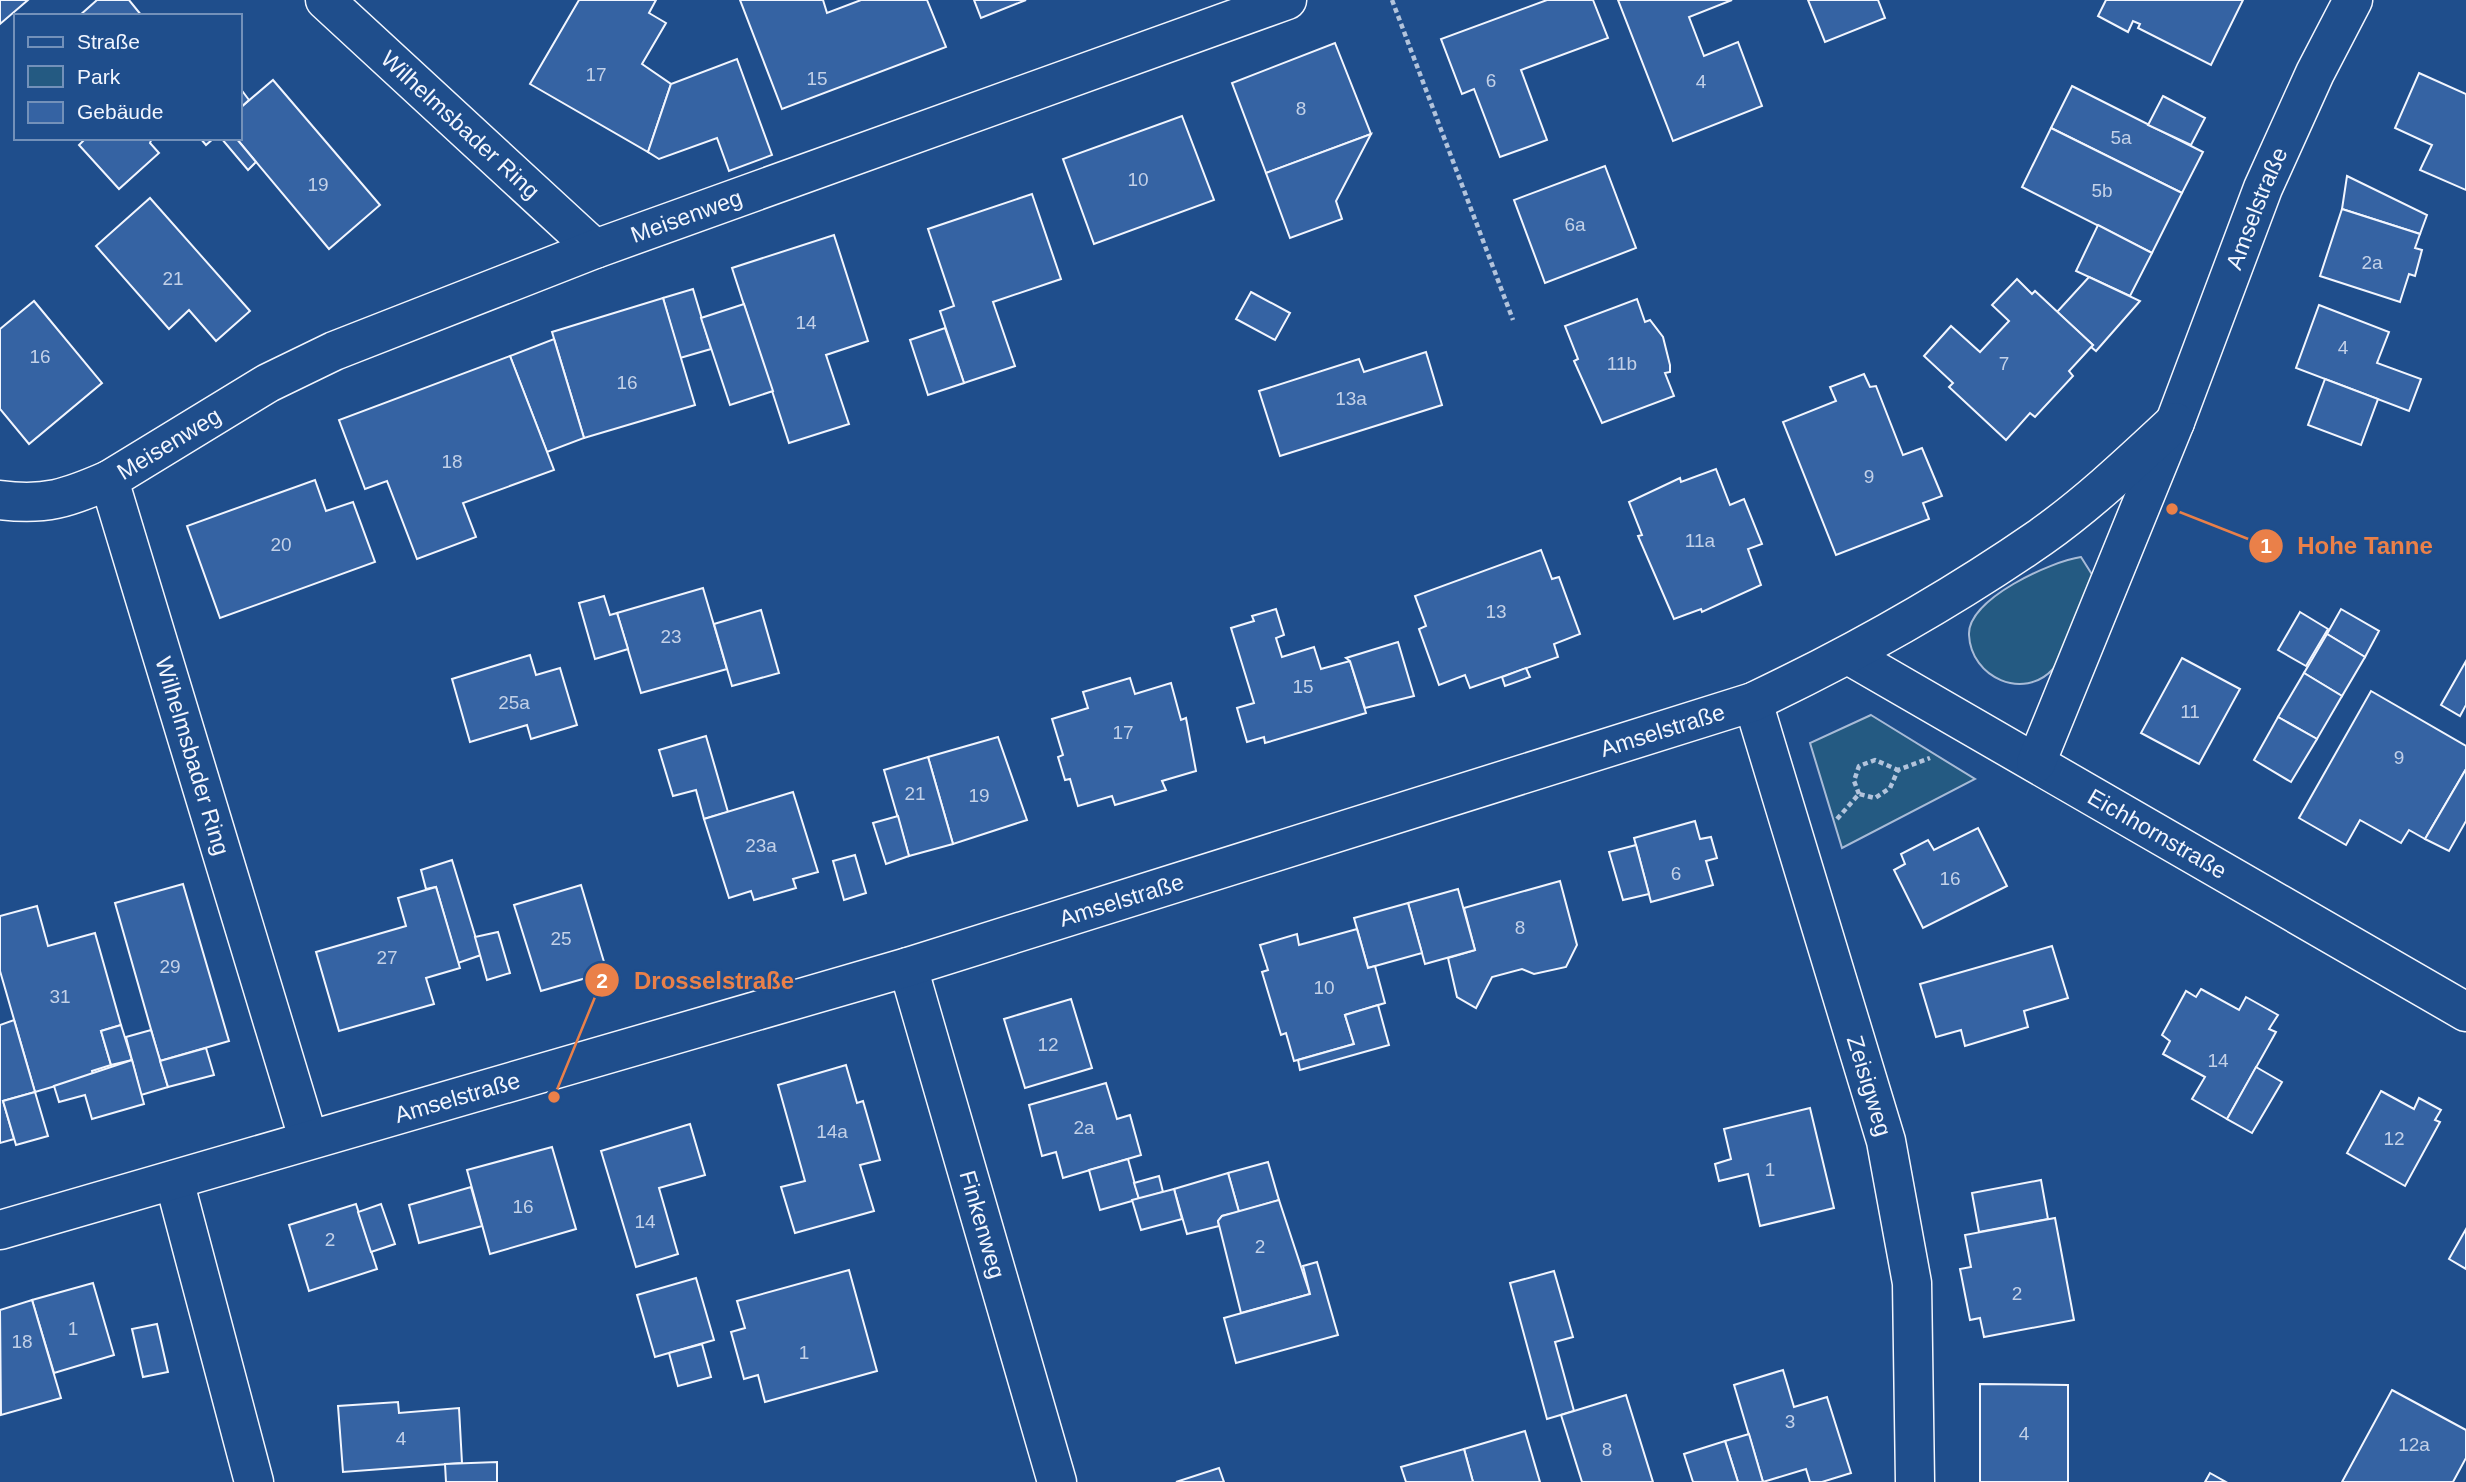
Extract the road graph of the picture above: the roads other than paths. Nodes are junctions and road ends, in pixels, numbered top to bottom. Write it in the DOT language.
graph roads {
  1 [pos="325,0"];
  2 [pos="1287,0"];
  3 [pos="2353,0"];
  4 [pos="595,249"];
  5 [pos="2175,422"];
  6 [pos="109,480"];
  7 [pos="0,500"];
  8 [pos="1850,656"];
  9 [pos="1753,702"];
  10 [pos="2036,763"];
  11 [pos="908,967"];
  12 [pos="2466,1012"];
  13 [pos="309,1139"];
  14 [pos="174,1180"];
  15 [pos="0,1230"];
  16 [pos="254,1482"];
  17 [pos="1057,1482"];
  18 [pos="1914,1482"];
  1 -- 4 [label="street, Wilhelmsbader Ring"];
  2 -- 4 [label="street, Meisenweg"];
  3 -- 5 [label="street, Amselstraße"];
  4 -- 6 [label="street, Meisenweg"];
  5 -- 8 [label="street, Amselstraße"];
  5 -- 10 [label="street, Amselstraße"];
  6 -- 7 [label="street"];
  6 -- 13 [label="street, Wilhelmsbader Ring"];
  8 -- 9 [label="street, Amselstraße"];
  8 -- 10 [label="street, Eichhornstraße"];
  9 -- 11 [label="street, Amselstraße"];
  9 -- 18 [label="street, Zeisigweg"];
  10 -- 12 [label="street, Eichhornstraße"];
  11 -- 13 [label="street, Amselstraße"];
  11 -- 17 [label="street, Finkenweg"];
  13 -- 14 [label="street, Amselstraße"];
  14 -- 15 [label="street, Amselstraße"];
  14 -- 16 [label="street"];
}
